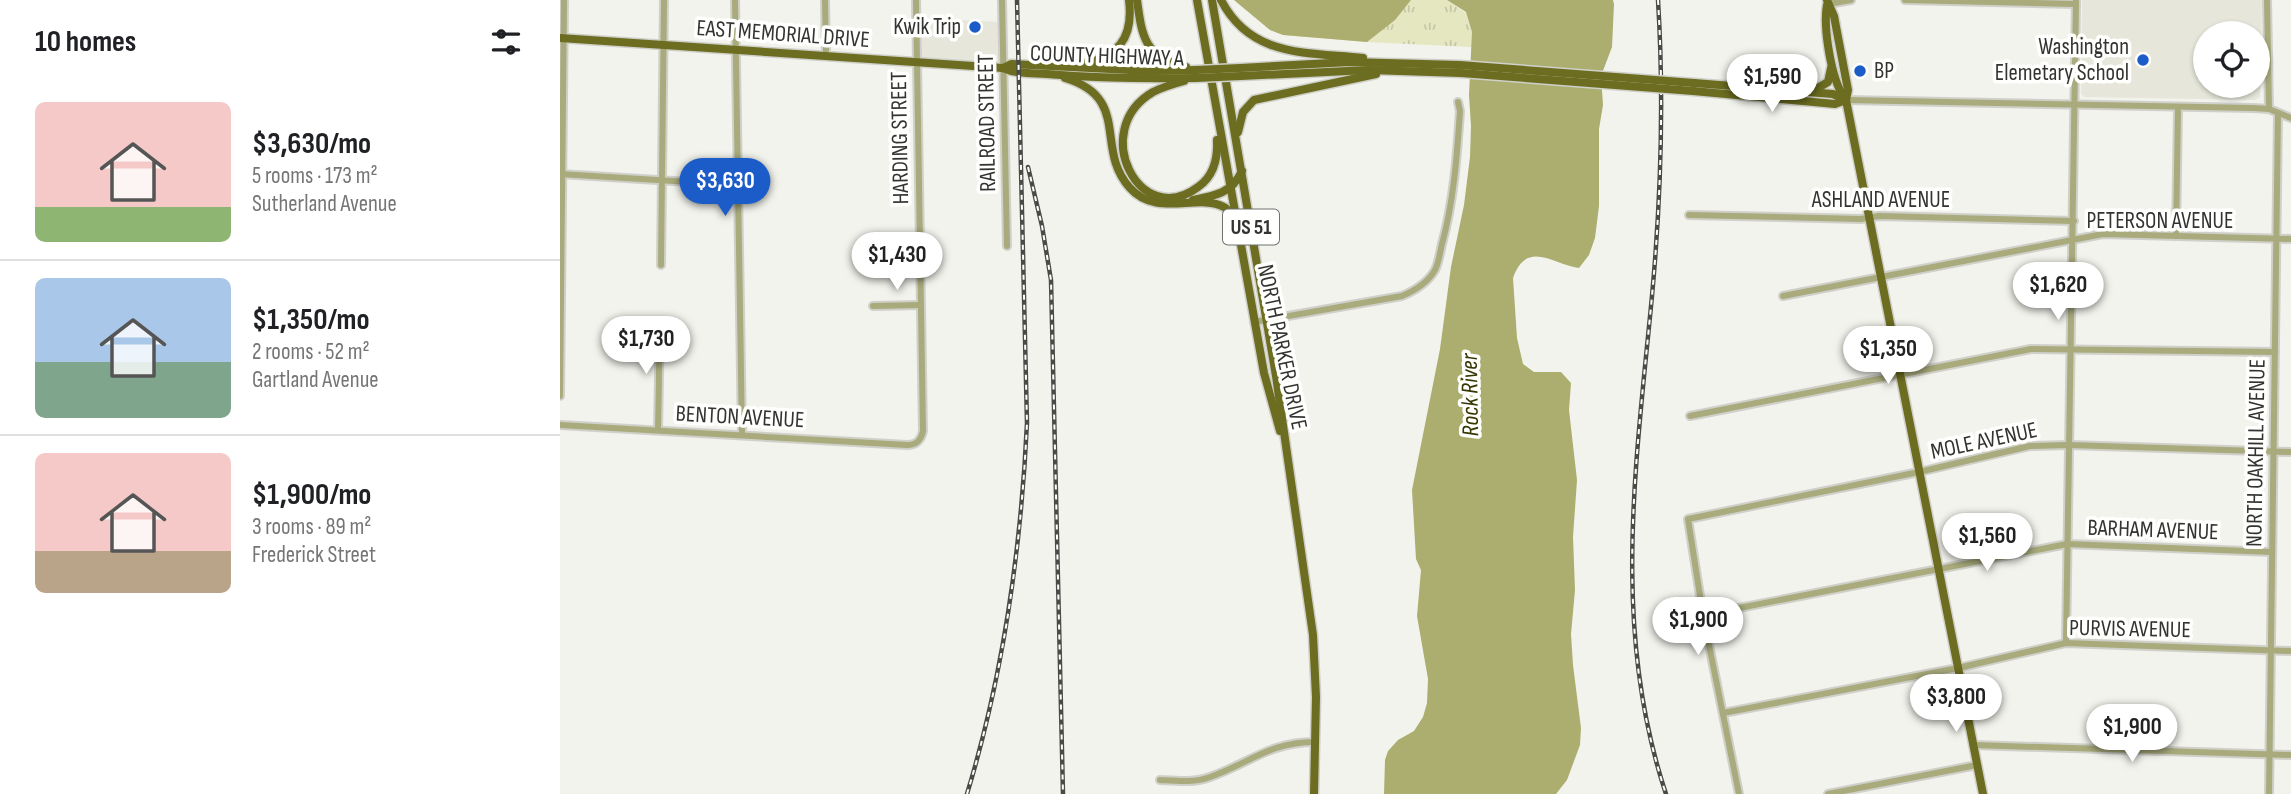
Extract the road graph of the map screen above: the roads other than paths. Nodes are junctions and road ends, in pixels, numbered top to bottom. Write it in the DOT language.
graph roads {
  1 [pos="564,0"];
  2 [pos="664,0"];
  3 [pos="735,0"];
  4 [pos="825,0"];
  5 [pos="916,0"];
  6 [pos="1002,0"];
  7 [pos="1129,0"];
  8 [pos="1137,0"];
  9 [pos="1197,0"];
  10 [pos="1212,0"];
  11 [pos="1221,0"];
  12 [pos="1851,0"];
  13 [pos="1905,0"];
  14 [pos="2267,0"];
  15 [pos="1827,2"];
  16 [pos="2076,2"];
  17 [pos="562,38"];
  18 [pos="1829,44"];
  19 [pos="663,45"];
  20 [pos="735,50"];
  21 [pos="826,56"];
  22 [pos="916,62"];
  23 [pos="1408,63"];
  24 [pos="1003,68"];
  25 [pos="1068,68"];
  26 [pos="1461,69"];
  27 [pos="1415,71"];
  28 [pos="1240,72"];
  29 [pos="1196,74"];
  30 [pos="1052,75"];
  31 [pos="1693,87"];
  32 [pos="1810,92"];
  33 [pos="1846,100"];
  34 [pos="1458,102"];
  35 [pos="2075,104"];
  36 [pos="1215,105"];
  37 [pos="2178,107"];
  38 [pos="2269,109"];
  39 [pos="2278,113"];
  40 [pos="2291,118"];
  41 [pos="1237,142"];
  42 [pos="1242,171"];
  43 [pos="561,174"];
  44 [pos="662,180"];
  45 [pos="738,185"];
  46 [pos="1231,188"];
  47 [pos="1177,204"];
  48 [pos="1689,215"];
  49 [pos="1869,217"];
  50 [pos="2074,221"];
  51 [pos="2176,236"];
  52 [pos="2072,239"];
  53 [pos="2276,239"];
  54 [pos="2291,239"];
  55 [pos="1007,246"];
  56 [pos="1242,251"];
  57 [pos="661,265"];
  58 [pos="1881,277"];
  59 [pos="1783,296"];
  60 [pos="920,305"];
  61 [pos="873,306"];
  62 [pos="1267,320"];
  63 [pos="660,322"];
  64 [pos="1254,322"];
  65 [pos="2071,350"];
  66 [pos="2274,352"];
  67 [pos="1901,374"];
  68 [pos="560,396"];
  69 [pos="1690,416"];
  70 [pos="560,425"];
  71 [pos="658,430"];
  72 [pos="742,435"];
  73 [pos="918,442"];
  74 [pos="2069,445"];
  75 [pos="2274,452"];
  76 [pos="2291,452"];
  77 [pos="1287,454"];
  78 [pos="1919,472"];
  79 [pos="2067,544"];
  80 [pos="2272,552"];
  81 [pos="1938,569"];
  82 [pos="1703,615"];
  83 [pos="2066,643"];
  84 [pos="2271,650"];
  85 [pos="2291,651"];
  86 [pos="1958,668"];
  87 [pos="1723,713"];
  88 [pos="1315,742"];
  89 [pos="1973,745"];
  90 [pos="2270,754"];
  91 [pos="2291,755"];
  92 [pos="1977,765"];
  93 [pos="1160,780"];
  94 [pos="1314,794"];
  95 [pos="1739,794"];
  96 [pos="1828,794"];
  97 [pos="1983,794"];
  98 [pos="2269,794"];
  1 -- 17 [label="street"];
  2 -- 19 [label="street"];
  3 -- 20 [label="street"];
  4 -- 21 [label="street"];
  5 -- 22 [label="street, HARDING STREET"];
  6 -- 24 [label="street, RAILROAD STREET"];
  7 -- 25 [label="main road"];
  8 -- 29 [label="main road"];
  9 -- 36 [label="main road, NORTH PARKER DRIVE / US 51"];
  10 -- 41 [label="main road, NORTH PARKER DRIVE / US 51"];
  11 -- 23 [label="main road"];
  12 -- 15 [label="street"];
  13 -- 16 [label="street"];
  14 -- 38 [label="street"];
  15 -- 18 [label="main road"];
  15 -- 33 [label="main road"];
  16 -- 35 [label="street"];
  17 -- 19 [label="main road, EAST MEMORIAL DRIVE"];
  17 -- 43 [label="street"];
  18 -- 32 [label="main road"];
  18 -- 33 [label="main road"];
  19 -- 20 [label="main road, EAST MEMORIAL DRIVE"];
  19 -- 44 [label="street"];
  20 -- 21 [label="main road, EAST MEMORIAL DRIVE"];
  20 -- 45 [label="street"];
  21 -- 22 [label="main road, EAST MEMORIAL DRIVE"];
  22 -- 24 [label="main road, EAST MEMORIAL DRIVE"];
  22 -- 60 [label="street, HARDING STREET"];
  23 -- 26 [label="main road, COUNTY HIGHWAY A"];
  23 -- 28 [label="main road, COUNTY HIGHWAY A"];
  24 -- 25 [label="main road, COUNTY HIGHWAY A"];
  24 -- 30 [label="main road, COUNTY HIGHWAY A"];
  24 -- 55 [label="street, RAILROAD STREET"];
  25 -- 29 [label="main road, COUNTY HIGHWAY A"];
  26 -- 27 [label="main road, COUNTY HIGHWAY A"];
  26 -- 31 [label="main road, COUNTY HIGHWAY A, bridge"];
  27 -- 28 [label="main road, COUNTY HIGHWAY A"];
  27 -- 41 [label="main road"];
  28 -- 29 [label="main road, COUNTY HIGHWAY A, bridge"];
  29 -- 30 [label="main road, COUNTY HIGHWAY A"];
  29 -- 36 [label="main road"];
  30 -- 47 [label="main road"];
  31 -- 32 [label="main road"];
  31 -- 33 [label="main road"];
  32 -- 33 [label="main road"];
  33 -- 35 [label="street"];
  33 -- 49 [label="main road"];
  34 -- 62 [label="street"];
  35 -- 37 [label="street"];
  35 -- 50 [label="street"];
  36 -- 46 [label="main road, NORTH PARKER DRIVE / US 51"];
  37 -- 38 [label="street"];
  37 -- 51 [label="street"];
  38 -- 39 [label="street"];
  39 -- 40 [label="street"];
  39 -- 53 [label="street, NORTH OAKHILL AVENUE"];
  41 -- 42 [label="main road, NORTH PARKER DRIVE / US 51"];
  42 -- 46 [label="main road"];
  42 -- 62 [label="main road, NORTH PARKER DRIVE / US 51"];
  43 -- 44 [label="street"];
  43 -- 68 [label="street"];
  44 -- 45 [label="street"];
  44 -- 57 [label="street"];
  45 -- 72 [label="street"];
  46 -- 47 [label="main road"];
  46 -- 56 [label="main road, NORTH PARKER DRIVE / US 51"];
  47 -- 56 [label="main road"];
  48 -- 49 [label="street, ASHLAND AVENUE"];
  49 -- 50 [label="street, ASHLAND AVENUE"];
  49 -- 58 [label="main road"];
  50 -- 52 [label="street"];
  51 -- 52 [label="street, PETERSON AVENUE"];
  51 -- 53 [label="street, PETERSON AVENUE"];
  52 -- 58 [label="street, PETERSON AVENUE"];
  52 -- 65 [label="street"];
  53 -- 54 [label="street, PETERSON AVENUE"];
  53 -- 66 [label="street, NORTH OAKHILL AVENUE"];
  56 -- 64 [label="main road, NORTH PARKER DRIVE / US 51"];
  58 -- 59 [label="street, PETERSON AVENUE"];
  58 -- 67 [label="main road"];
  60 -- 61 [label="street"];
  60 -- 73 [label="street, HARDING STREET"];
  62 -- 64 [label="street"];
  62 -- 77 [label="main road, NORTH PARKER DRIVE / US 51"];
  63 -- 71 [label="street"];
  64 -- 77 [label="main road, NORTH PARKER DRIVE / US 51"];
  65 -- 66 [label="street"];
  65 -- 67 [label="street"];
  65 -- 74 [label="street"];
  66 -- 75 [label="street, NORTH OAKHILL AVENUE"];
  67 -- 69 [label="street"];
  67 -- 78 [label="main road"];
  70 -- 71 [label="street, BENTON AVENUE"];
  71 -- 72 [label="street, BENTON AVENUE"];
  72 -- 73 [label="street, BENTON AVENUE"];
  74 -- 75 [label="street, MOLE AVENUE"];
  74 -- 78 [label="street, MOLE AVENUE"];
  74 -- 79 [label="street"];
  75 -- 76 [label="street, MOLE AVENUE"];
  75 -- 80 [label="street, NORTH OAKHILL AVENUE"];
  77 -- 88 [label="main road, NORTH PARKER DRIVE / US 51"];
  78 -- 81 [label="main road"];
  78 -- 82 [label="street, MOLE AVENUE"];
  79 -- 80 [label="street, BARHAM AVENUE"];
  79 -- 81 [label="street, BARHAM AVENUE"];
  79 -- 83 [label="street"];
  80 -- 84 [label="street, NORTH OAKHILL AVENUE"];
  81 -- 82 [label="street, BARHAM AVENUE"];
  81 -- 86 [label="main road"];
  82 -- 87 [label="street"];
  83 -- 84 [label="street, PURVIS AVENUE"];
  83 -- 86 [label="street, PURVIS AVENUE"];
  84 -- 85 [label="street, PURVIS AVENUE"];
  84 -- 90 [label="street, NORTH OAKHILL AVENUE"];
  86 -- 87 [label="street, PURVIS AVENUE"];
  86 -- 89 [label="main road"];
  87 -- 95 [label="street"];
  88 -- 93 [label="street"];
  88 -- 94 [label="main road, NORTH PARKER DRIVE / US 51"];
  89 -- 90 [label="street"];
  89 -- 92 [label="main road"];
  90 -- 91 [label="street"];
  90 -- 98 [label="street, NORTH OAKHILL AVENUE"];
  92 -- 96 [label="street"];
  92 -- 97 [label="main road"];
}
